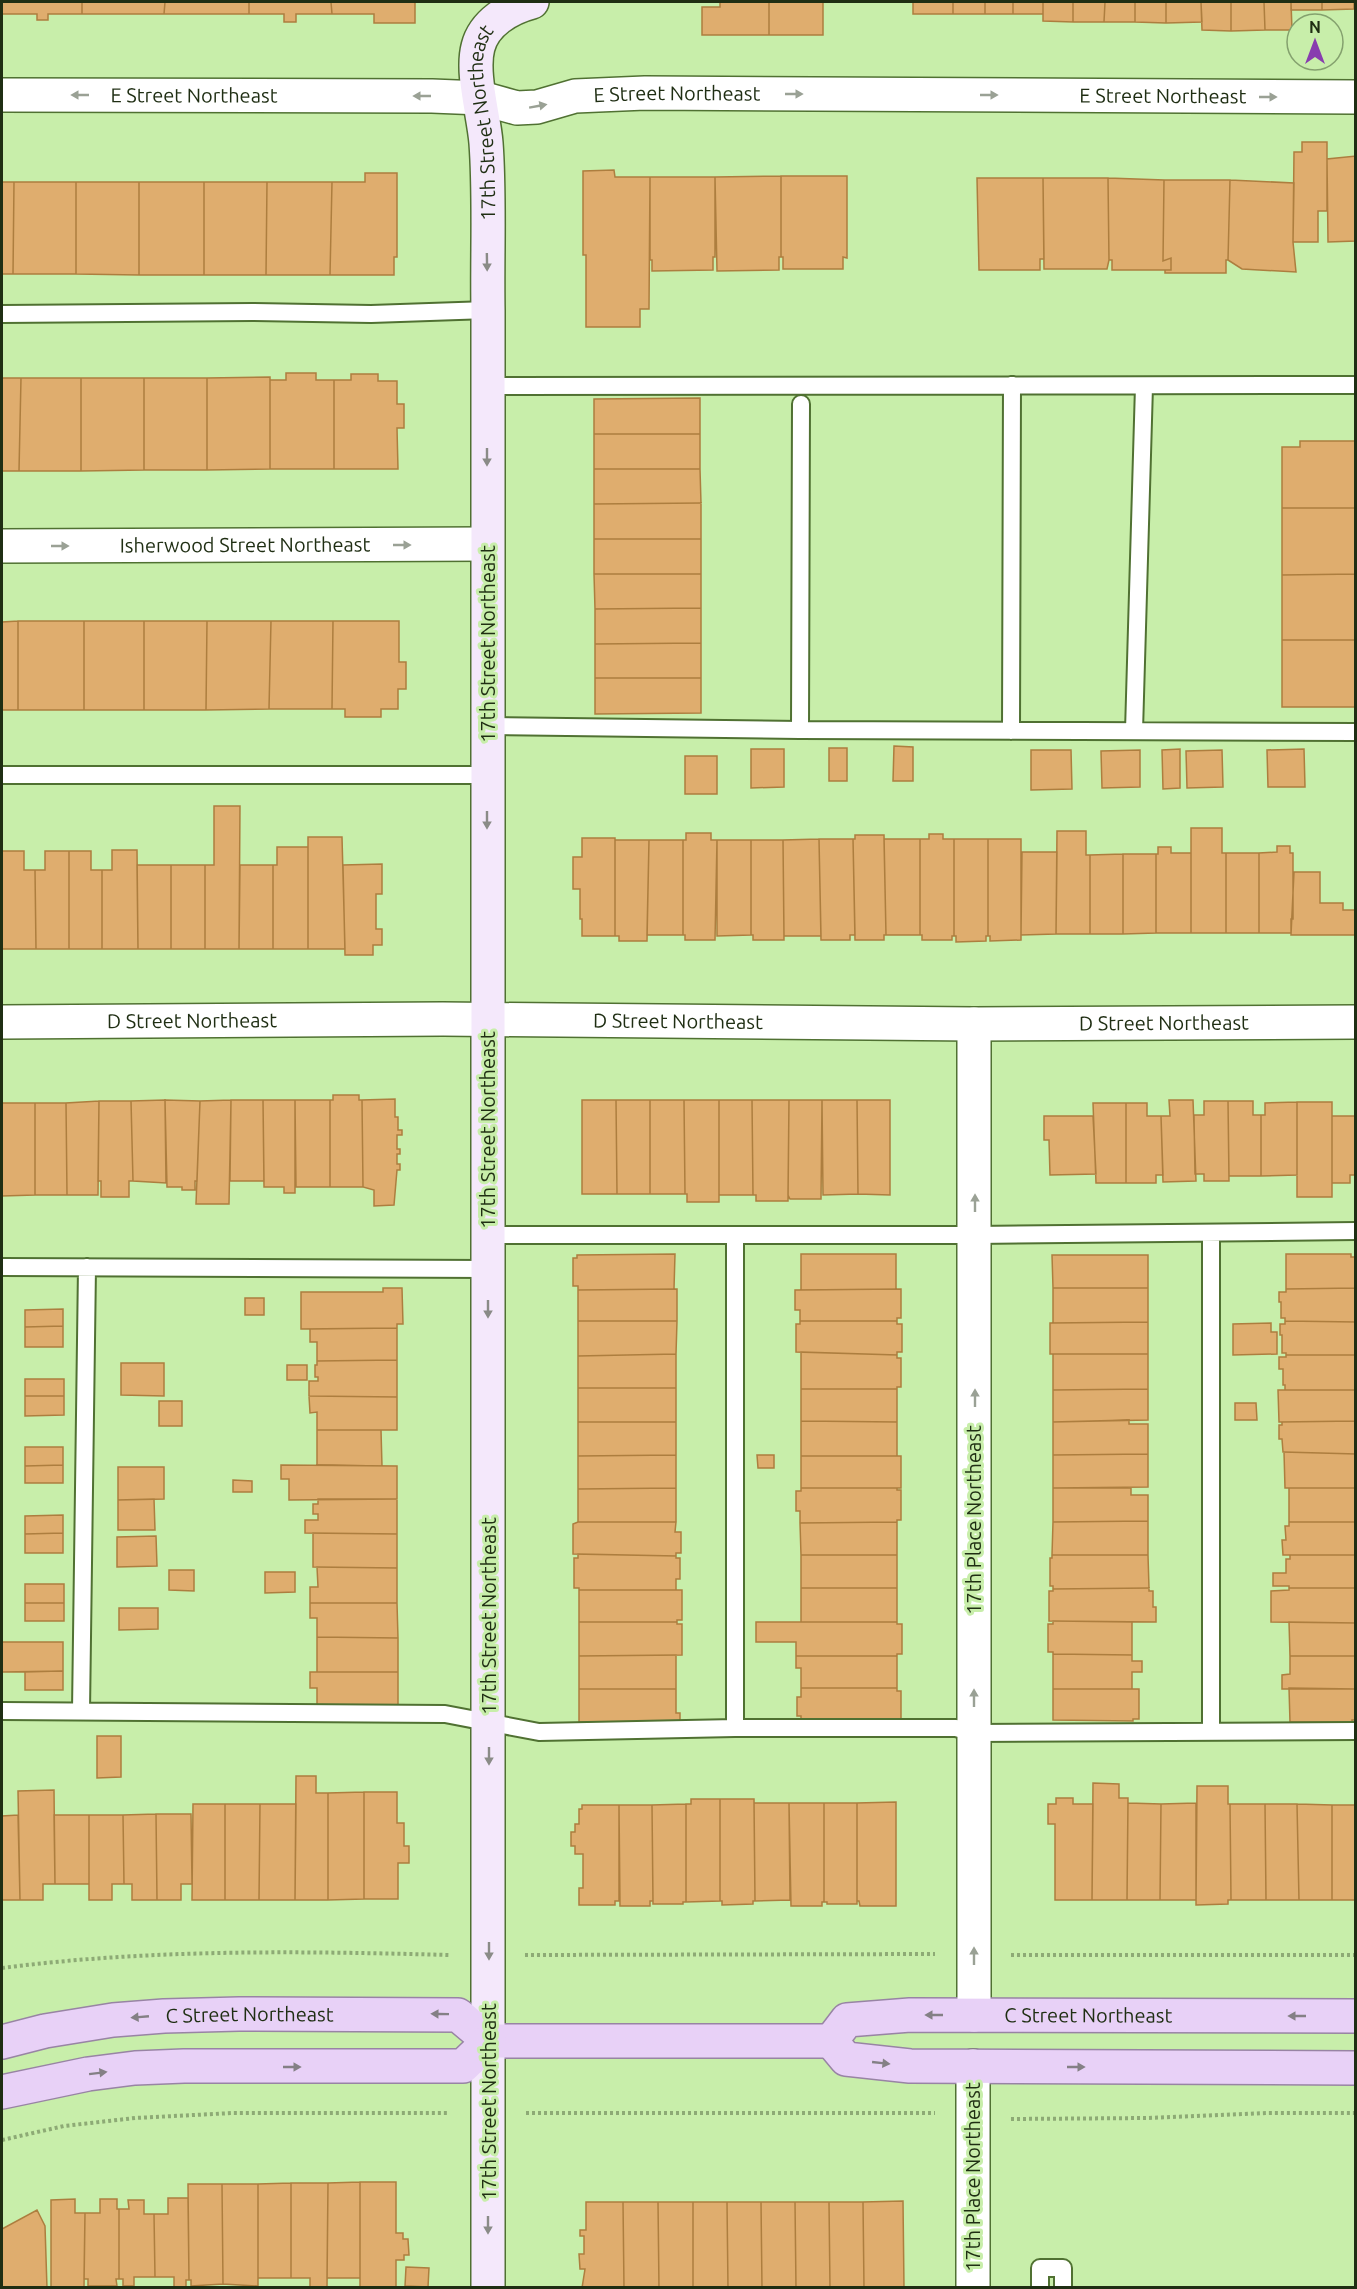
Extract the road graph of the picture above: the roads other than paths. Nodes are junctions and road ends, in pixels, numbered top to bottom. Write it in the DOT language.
graph roads {
  1 [pos="514,5"];
  2 [pos="2,95"];
  3 [pos="1356,97"];
  4 [pos="481,98"];
  5 [pos="488,310"];
  6 [pos="2,314"];
  7 [pos="1012,385"];
  8 [pos="487,386"];
  9 [pos="1144,386"];
  10 [pos="1356,386"];
  11 [pos="801,404"];
  12 [pos="487,544"];
  13 [pos="2,546"];
  14 [pos="489,726"];
  15 [pos="800,730"];
  16 [pos="1011,730"];
  17 [pos="1134,731"];
  18 [pos="1356,732"];
  19 [pos="2,775"];
  20 [pos="487,775"];
  21 [pos="488,1019"];
  22 [pos="2,1022"];
  23 [pos="1356,1022"];
  24 [pos="974,1024"];
  25 [pos="1356,1231"];
  26 [pos="1211,1233"];
  27 [pos="488,1235"];
  28 [pos="735,1236"];
  29 [pos="975,1236"];
  30 [pos="2,1268"];
  31 [pos="87,1268"];
  32 [pos="488,1269"];
  33 [pos="2,1711"];
  34 [pos="81,1711"];
  35 [pos="489,1722"];
  36 [pos="735,1728"];
  37 [pos="1211,1731"];
  38 [pos="1356,1731"];
  39 [pos="974,1734"];
  40 [pos="974,2015"];
  41 [pos="1356,2016"];
  42 [pos="45,2031"];
  43 [pos="2,2034"];
  44 [pos="489,2040"];
  45 [pos="831,2041"];
  46 [pos="2,2042"];
  47 [pos="973,2066"];
  48 [pos="1356,2068"];
  49 [pos="2,2092"];
  50 [pos="488,2288"];
  51 [pos="973,2288"];
  52 [pos="1040,2288"];
  53 [pos="1063,2288"];
  1 -- 4 [label="main road, 17th Street Northeast"];
  4 -- 2 [label="street, E Street Northeast, one-way"];
  4 -- 3 [label="street, E Street Northeast, one-way"];
  4 -- 5 [label="main road, 17th Street Northeast, one-way"];
  5 -- 6 [label="lane"];
  5 -- 8 [label="main road, 17th Street Northeast"];
  7 -- 8 [label="lane"];
  7 -- 9 [label="lane"];
  7 -- 16 [label="lane"];
  8 -- 12 [label="main road, 17th Street Northeast, one-way"];
  9 -- 10 [label="lane"];
  9 -- 17 [label="lane"];
  11 -- 15 [label="lane"];
  13 -- 12 [label="street, Isherwood Street Northeast, one-way"];
  12 -- 14 [label="main road, 17th Street Northeast"];
  14 -- 15 [label="lane"];
  14 -- 20 [label="main road, 17th Street Northeast"];
  15 -- 16 [label="lane"];
  16 -- 17 [label="lane"];
  17 -- 18 [label="lane"];
  19 -- 20 [label="lane"];
  20 -- 21 [label="main road, 17th Street Northeast, one-way"];
  21 -- 22 [label="street, D Street Northeast"];
  21 -- 24 [label="street, D Street Northeast"];
  21 -- 27 [label="main road, 17th Street Northeast"];
  23 -- 24 [label="street, D Street Northeast"];
  29 -- 24 [label="street, 17th Place Northeast, one-way"];
  25 -- 26 [label="lane"];
  26 -- 29 [label="lane"];
  26 -- 37 [label="lane"];
  27 -- 28 [label="lane"];
  27 -- 32 [label="main road, 17th Street Northeast"];
  28 -- 29 [label="lane"];
  28 -- 36 [label="lane"];
  39 -- 29 [label="street, 17th Place Northeast, one-way"];
  30 -- 31 [label="lane"];
  31 -- 32 [label="lane"];
  31 -- 34 [label="lane"];
  32 -- 35 [label="main road, 17th Street Northeast, one-way"];
  33 -- 34 [label="lane"];
  34 -- 35 [label="lane"];
  35 -- 36 [label="lane"];
  35 -- 44 [label="main road, 17th Street Northeast, one-way"];
  36 -- 39 [label="lane"];
  37 -- 38 [label="lane"];
  37 -- 39 [label="lane"];
  40 -- 39 [label="street, 17th Place Northeast, one-way"];
  41 -- 40 [label="main road, C Street Northeast, one-way"];
  40 -- 45 [label="main road, C Street Northeast, one-way"];
  42 -- 43 [label="main road, C Street Northeast"];
  44 -- 42 [label="main road, C Street Northeast, one-way"];
  42 -- 46 [label="main road"];
  44 -- 45 [label="main road"];
  49 -- 44 [label="main road, one-way"];
  44 -- 50 [label="main road, 17th Street Northeast, one-way"];
  45 -- 47 [label="main road, one-way"];
  47 -- 48 [label="main road, one-way"];
  47 -- 51 [label="street, 17th Place Northeast"];
  52 -- 53 [label="lane"];
}
